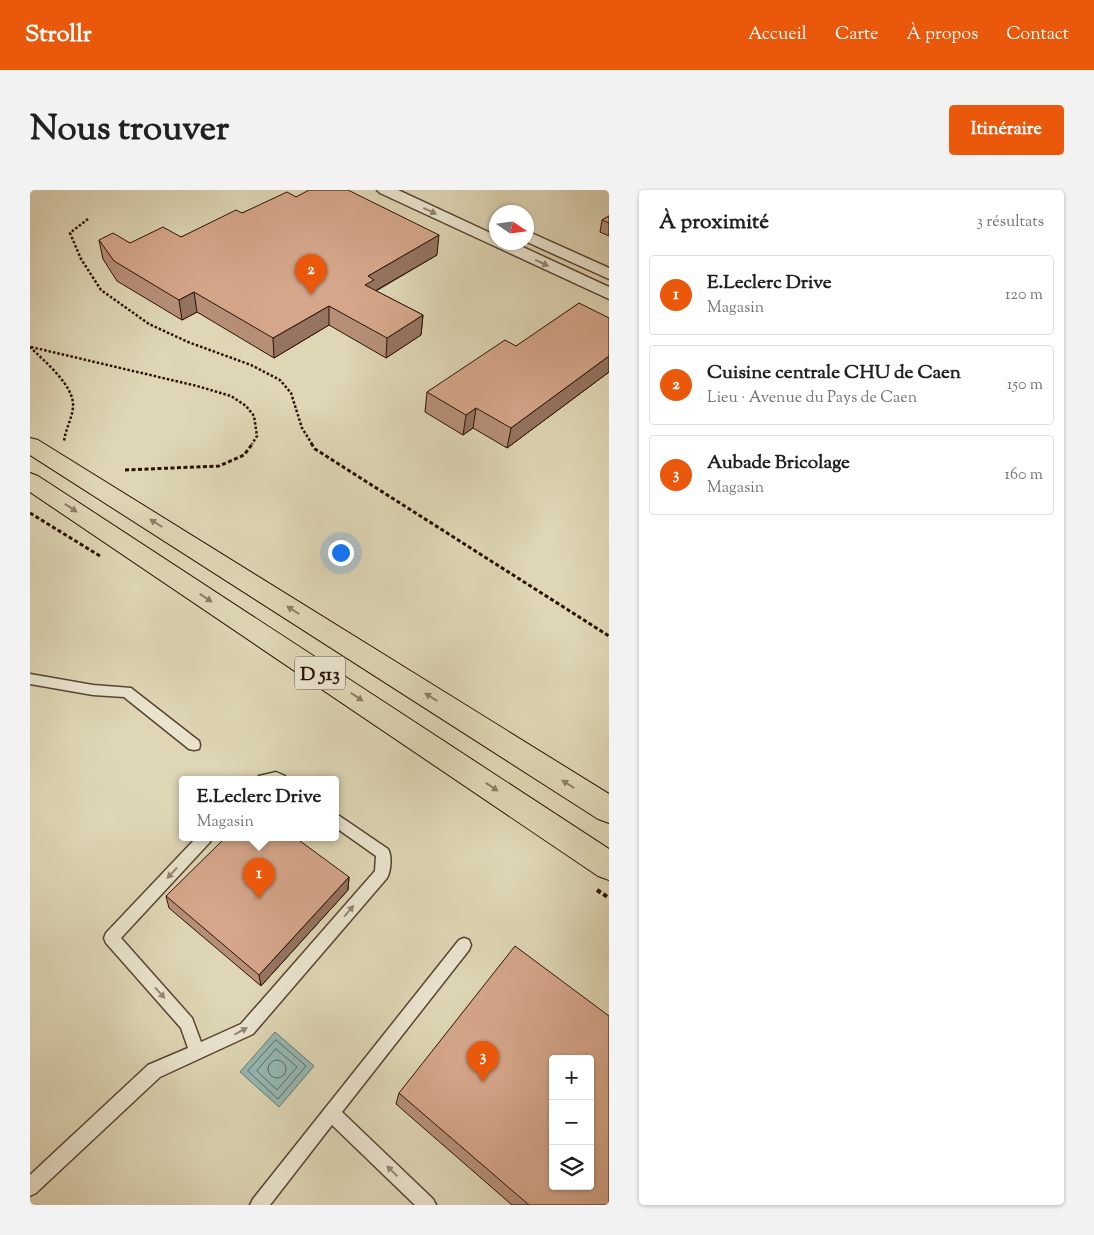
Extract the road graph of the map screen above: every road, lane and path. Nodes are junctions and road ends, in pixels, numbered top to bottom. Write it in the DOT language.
graph roads {
  1 [pos="386,190"];
  2 [pos="88,219"];
  3 [pos="489,238"];
  4 [pos="534,240"];
  5 [pos="514,250"];
  6 [pos="609,274"];
  7 [pos="609,294"];
  8 [pos="30,347"];
  9 [pos="30,445"];
  10 [pos="66,445"];
  11 [pos="126,470"];
  12 [pos="30,481"];
  13 [pos="609,636"];
  14 [pos="30,679"];
  15 [pos="194,745"];
  16 [pos="609,810"];
  17 [pos="339,822"];
  18 [pos="202,841"];
  19 [pos="609,866"];
  20 [pos="464,945"];
  21 [pos="197,1052"];
  22 [pos="331,1114"];
  23 [pos="30,1187"];
  24 [pos="258,1205"];
  25 [pos="427,1205"];
  1 -- 3 [label="street, one-way"];
  2 -- 13 [label="path"];
  4 -- 6 [label="street"];
  5 -- 7 [label="street, one-way"];
  8 -- 10 [label="path"];
  8 -- 11 [label="path"];
  16 -- 9 [label="main road, D 513, one-way"];
  12 -- 19 [label="main road, D 513, one-way"];
  14 -- 15 [label="lane"];
  21 -- 17 [label="lane, one-way"];
  18 -- 21 [label="lane, one-way"];
  20 -- 22 [label="lane"];
  21 -- 23 [label="lane"];
  22 -- 24 [label="lane"];
  25 -- 22 [label="lane, one-way"];
}
